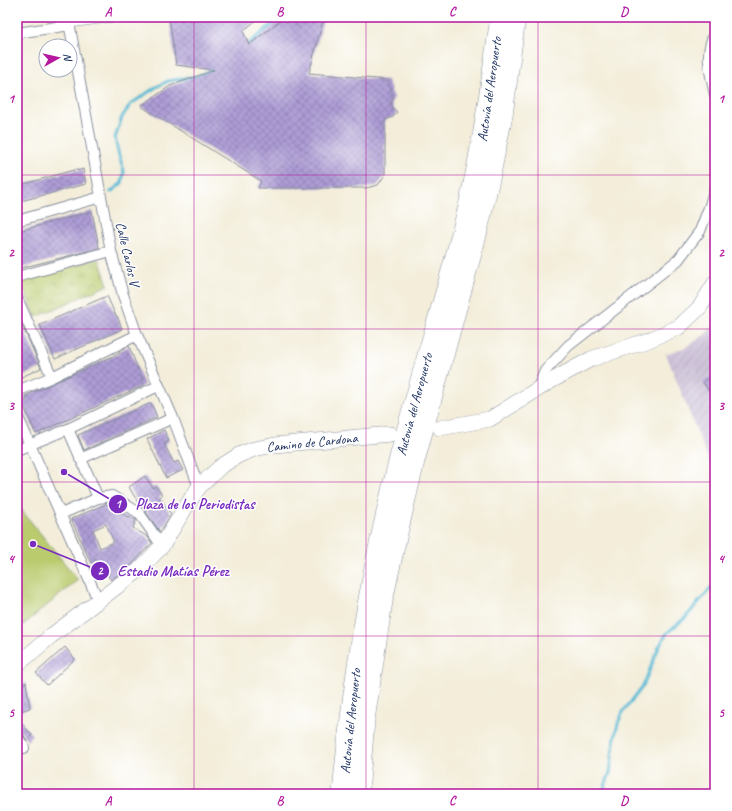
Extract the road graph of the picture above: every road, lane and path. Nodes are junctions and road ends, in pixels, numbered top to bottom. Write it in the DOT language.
graph roads {
  1 [pos="130,17"];
  2 [pos="500,17"];
  3 [pos="516,17"];
  4 [pos="69,21"];
  5 [pos="17,33"];
  6 [pos="715,33"];
  7 [pos="715,94"];
  8 [pos="715,188"];
  9 [pos="101,197"];
  10 [pos="17,221"];
  11 [pos="111,251"];
  12 [pos="17,277"];
  13 [pos="715,283"];
  14 [pos="17,298"];
  15 [pos="137,335"];
  16 [pos="52,377"];
  17 [pos="158,386"];
  18 [pos="537,390"];
  19 [pos="17,391"];
  20 [pos="17,415"];
  21 [pos="173,418"];
  22 [pos="440,428"];
  23 [pos="68,429"];
  24 [pos="390,434"];
  25 [pos="29,445"];
  26 [pos="17,450"];
  27 [pos="80,459"];
  28 [pos="199,487"];
  29 [pos="98,498"];
  30 [pos="61,514"];
  31 [pos="162,546"];
  32 [pos="98,600"];
  33 [pos="17,665"];
  34 [pos="17,736"];
  35 [pos="24,748"];
  36 [pos="342,794"];
  37 [pos="359,794"];
  1 -- 4 [label="lane"];
  2 -- 36 [label="highway, Autovía del Aeropuerto"];
  3 -- 37 [label="highway, Autovía del Aeropuerto"];
  4 -- 5 [label="street"];
  4 -- 9 [label="street, Calle Carlos V"];
  6 -- 7 [label="street"];
  8 -- 18 [label="street"];
  9 -- 10 [label="street"];
  9 -- 11 [label="street, Calle Carlos V"];
  11 -- 12 [label="street"];
  11 -- 15 [label="street, Calle Carlos V"];
  13 -- 18 [label="street"];
  14 -- 16 [label="street"];
  15 -- 16 [label="street"];
  15 -- 17 [label="street, Calle Carlos V"];
  16 -- 19 [label="street"];
  17 -- 21 [label="street, Calle Carlos V"];
  17 -- 23 [label="street"];
  18 -- 22 [label="street"];
  20 -- 25 [label="street"];
  21 -- 27 [label="street"];
  21 -- 28 [label="street, Calle Carlos V"];
  23 -- 25 [label="street"];
  23 -- 27 [label="street"];
  24 -- 28 [label="street, Camino de Cardona"];
  25 -- 26 [label="street"];
  25 -- 30 [label="street"];
  27 -- 29 [label="street"];
  28 -- 31 [label="street, Camino de Cardona"];
  29 -- 30 [label="street"];
  29 -- 31 [label="street"];
  30 -- 32 [label="street"];
  31 -- 32 [label="street, Camino de Cardona"];
  32 -- 33 [label="street, Camino de Cardona"];
  34 -- 35 [label="street"];
}
